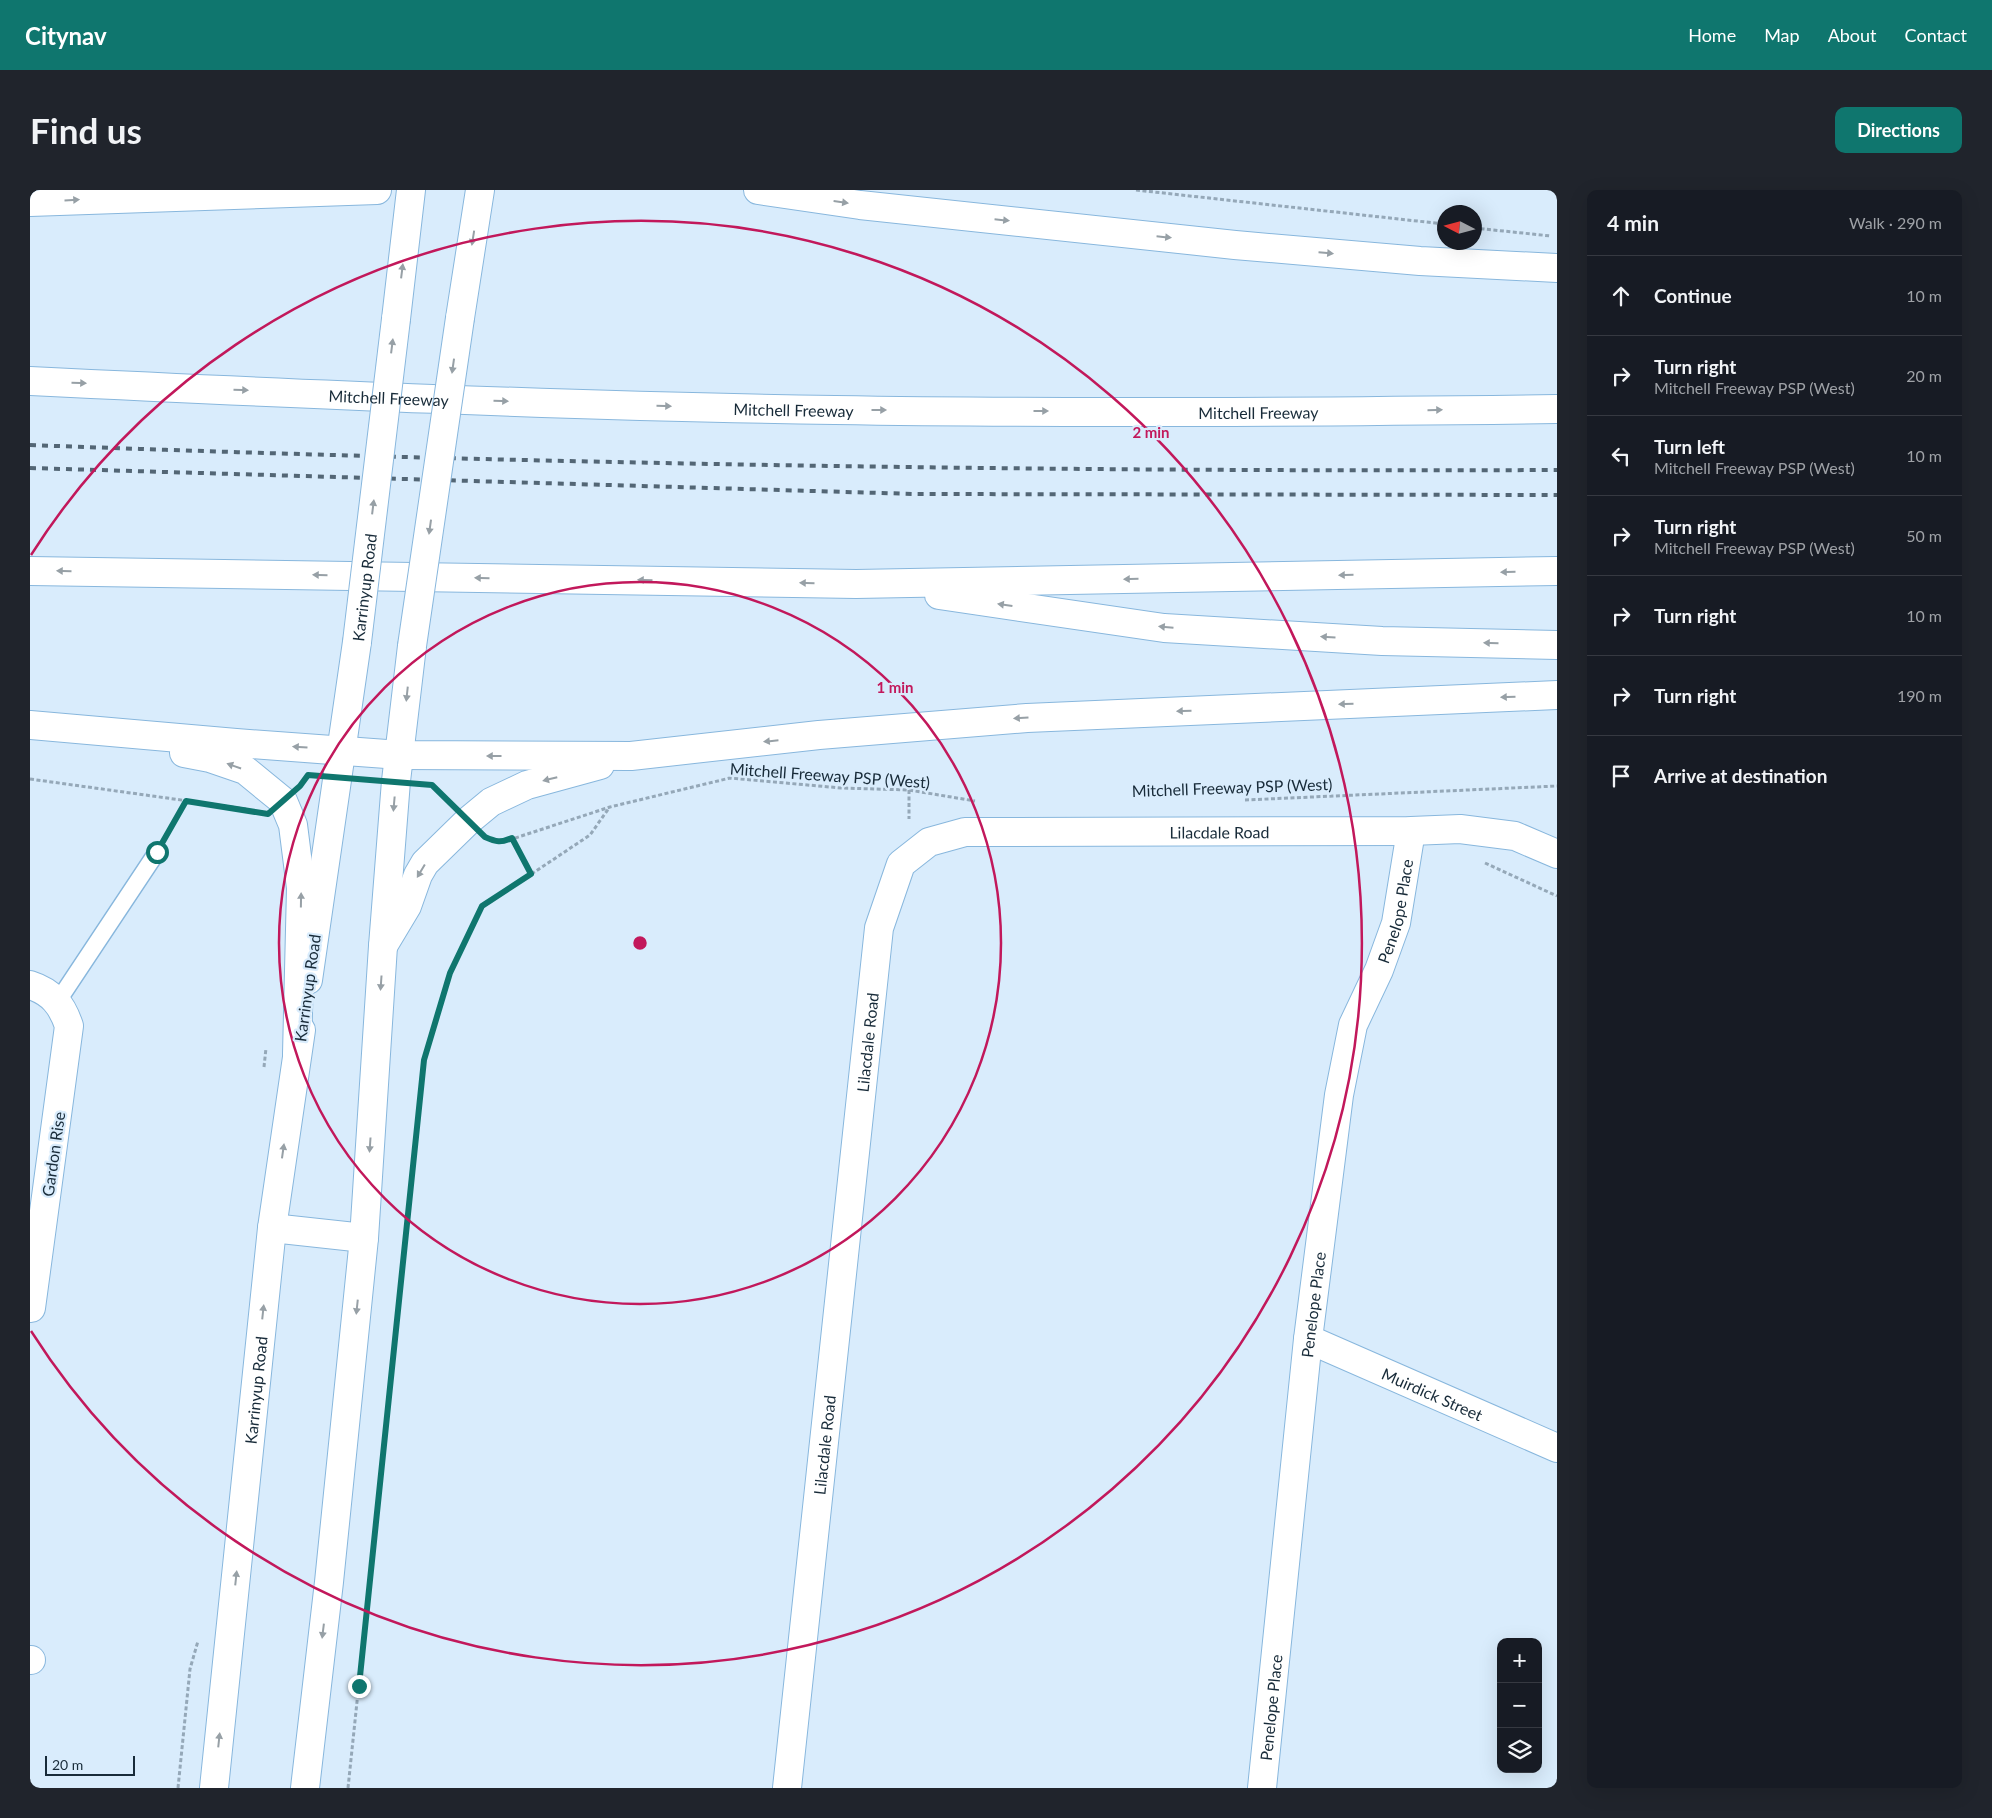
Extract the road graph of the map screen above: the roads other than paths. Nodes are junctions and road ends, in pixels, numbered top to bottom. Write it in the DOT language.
graph roads {
  1 [pos="150,190"];
  2 [pos="377,190"];
  3 [pos="411,190"];
  4 [pos="480,190"];
  5 [pos="758,190"];
  6 [pos="115,198"];
  7 [pos="30,202"];
  8 [pos="1557,268"];
  9 [pos="30,381"];
  10 [pos="1557,409"];
  11 [pos="30,570"];
  12 [pos="1557,571"];
  13 [pos="856,584"];
  14 [pos="1557,645"];
  15 [pos="1557,695"];
  16 [pos="32,725"];
  17 [pos="343,750"];
  18 [pos="631,756"];
  19 [pos="398,768"];
  20 [pos="1411,831"];
  21 [pos="157,852"];
  22 [pos="1557,854"];
  23 [pos="383,946"];
  24 [pos="30,985"];
  25 [pos="58,1001"];
  26 [pos="297,1054"];
  27 [pos="272,1228"];
  28 [pos="364,1238"];
  29 [pos="32,1308"];
  30 [pos="1308,1339"];
  31 [pos="1557,1448"];
  32 [pos="214,1788"];
  33 [pos="305,1788"];
  34 [pos="787,1788"];
  35 [pos="1262,1788"];
  1 -- 6 [label="main road"];
  2 -- 6 [label="main road"];
  17 -- 3 [label="main road, Karrinyup Road, one-way, bridge"];
  4 -- 19 [label="main road, one-way, bridge"];
  5 -- 8 [label="main road, one-way"];
  7 -- 6 [label="main road, one-way"];
  9 -- 10 [label="main road, Mitchell Freeway, one-way"];
  13 -- 11 [label="main road, one-way"];
  12 -- 13 [label="main road, one-way"];
  14 -- 13 [label="main road, one-way"];
  15 -- 18 [label="main road, one-way"];
  17 -- 16 [label="main road, one-way"];
  26 -- 16 [label="main road, one-way"];
  17 -- 19 [label="main road"];
  17 -- 26 [label="main road, Karrinyup Road"];
  18 -- 19 [label="main road, one-way"];
  18 -- 23 [label="main road, one-way"];
  19 -- 23 [label="main road, one-way"];
  20 -- 22 [label="main road, Lilacdale Road"];
  20 -- 30 [label="main road, Penelope Place"];
  20 -- 34 [label="main road, Lilacdale Road"];
  21 -- 25 [label="lane"];
  23 -- 28 [label="main road, one-way"];
  24 -- 25 [label="main road"];
  25 -- 29 [label="main road, Gardon Rise"];
  27 -- 26 [label="main road, Karrinyup Road, one-way"];
  27 -- 28 [label="main road"];
  32 -- 27 [label="main road, Karrinyup Road, one-way"];
  28 -- 33 [label="main road, one-way"];
  30 -- 31 [label="main road, Muirdick Street"];
  30 -- 35 [label="main road, Penelope Place"];
}
